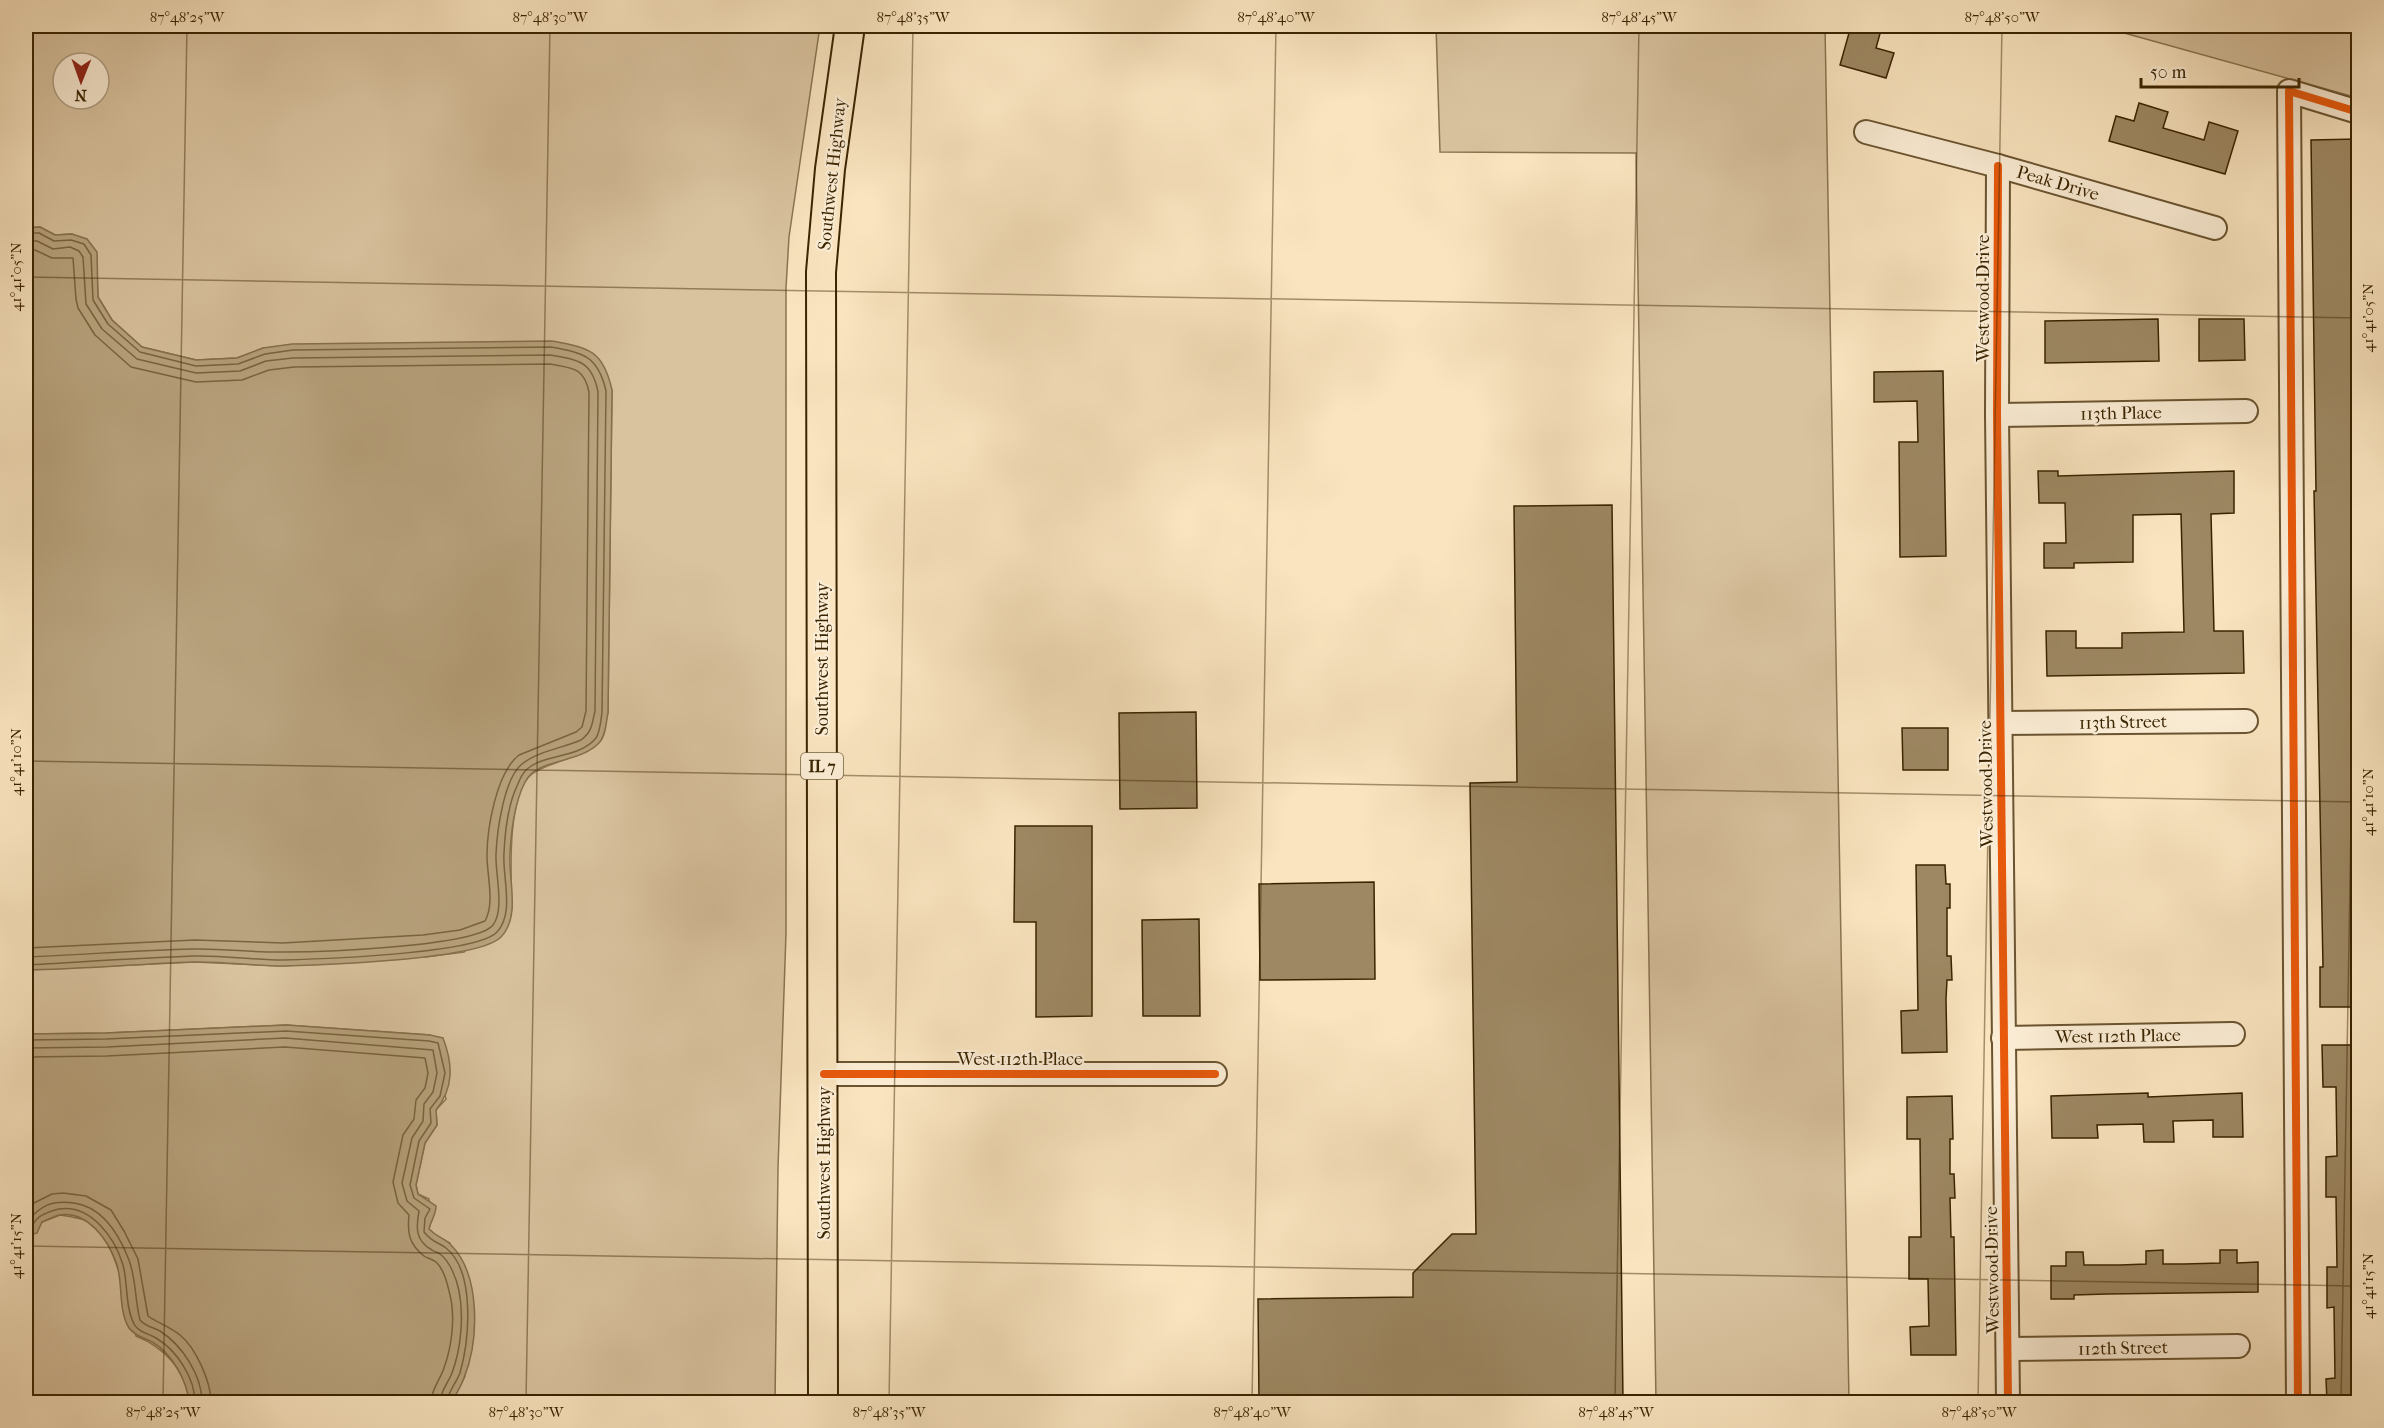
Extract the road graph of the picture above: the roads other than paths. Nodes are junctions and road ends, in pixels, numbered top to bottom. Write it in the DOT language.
graph roads {
  1 [pos="850,26"];
  2 [pos="2358,112"];
  3 [pos="1866,132"];
  4 [pos="1998,166"];
  5 [pos="2215,228"];
  6 [pos="2246,411"];
  7 [pos="1997,415"];
  8 [pos="2246,721"];
  9 [pos="2000,723"];
  10 [pos="2234,1034"];
  11 [pos="2003,1038"];
  12 [pos="824,1074"];
  13 [pos="1215,1074"];
  14 [pos="2238,1346"];
  15 [pos="2008,1349"];
  16 [pos="823,1402"];
  17 [pos="2008,1402"];
  18 [pos="2298,1402"];
  1 -- 12 [label="main road, Southwest Highway / IL 7"];
  2 -- 18 [label="street"];
  3 -- 4 [label="street, Peak Drive"];
  4 -- 5 [label="street, Peak Drive"];
  4 -- 7 [label="street, Westwood Drive"];
  6 -- 7 [label="street, 113th Place"];
  7 -- 9 [label="street, Westwood Drive"];
  8 -- 9 [label="street, 113th Street"];
  9 -- 11 [label="street, Westwood Drive"];
  10 -- 11 [label="street, West 112th Place"];
  11 -- 15 [label="street, Westwood Drive"];
  12 -- 13 [label="street, West 112th Place"];
  12 -- 16 [label="main road, Southwest Highway / IL 7"];
  14 -- 15 [label="street, 112th Street"];
  15 -- 17 [label="street, Westwood Drive"];
}
